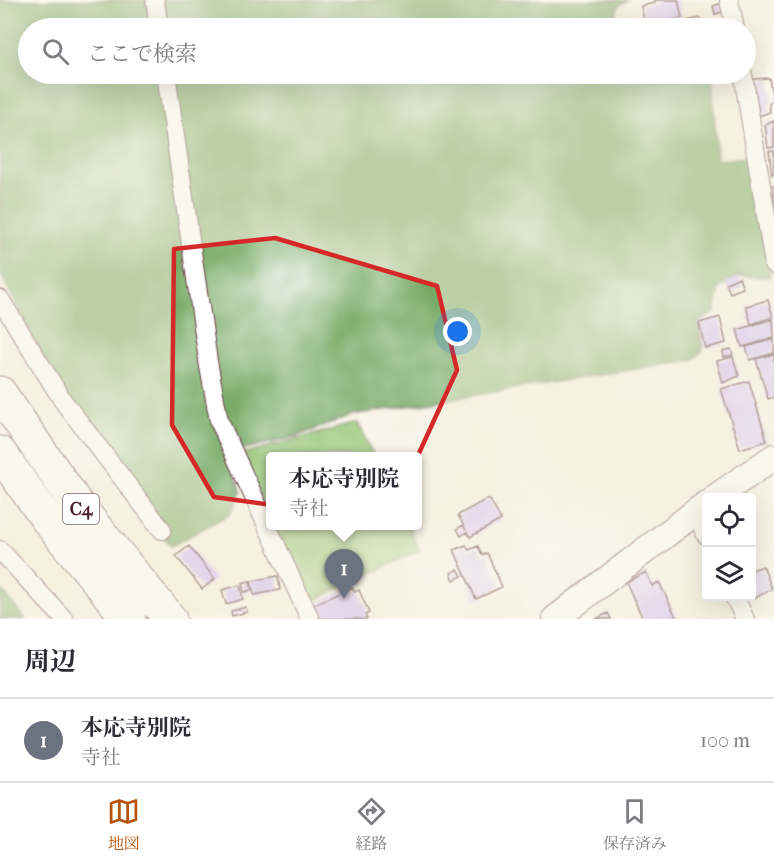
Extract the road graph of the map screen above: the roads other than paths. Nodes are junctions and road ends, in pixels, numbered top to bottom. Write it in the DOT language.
graph roads {
  1 [pos="155,0"];
  2 [pos="729,0"];
  3 [pos="158,18"];
  4 [pos="733,18"];
  5 [pos="167,84"];
  6 [pos="745,84"];
  7 [pos="774,265"];
  8 [pos="0,300"];
  9 [pos="0,393"];
  10 [pos="0,453"];
  11 [pos="774,457"];
  12 [pos="729,493"];
  13 [pos="702,515"];
  14 [pos="266,523"];
  15 [pos="162,530"];
  16 [pos="269,530"];
  17 [pos="0,550"];
  18 [pos="736,601"];
  19 [pos="64,619"];
  20 [pos="129,619"];
  21 [pos="170,619"];
  22 [pos="310,619"];
  23 [pos="555,619"];
  24 [pos="745,619"];
  1 -- 3 [label="street"];
  2 -- 4 [label="street"];
  5 -- 14 [label="street"];
  6 -- 7 [label="street"];
  8 -- 15 [label="street"];
  9 -- 21 [label="highway, C4"];
  10 -- 20 [label="highway, C4"];
  11 -- 12 [label="main road"];
  13 -- 23 [label="main road"];
  16 -- 22 [label="street"];
  17 -- 19 [label="street"];
  18 -- 24 [label="street"];
}
